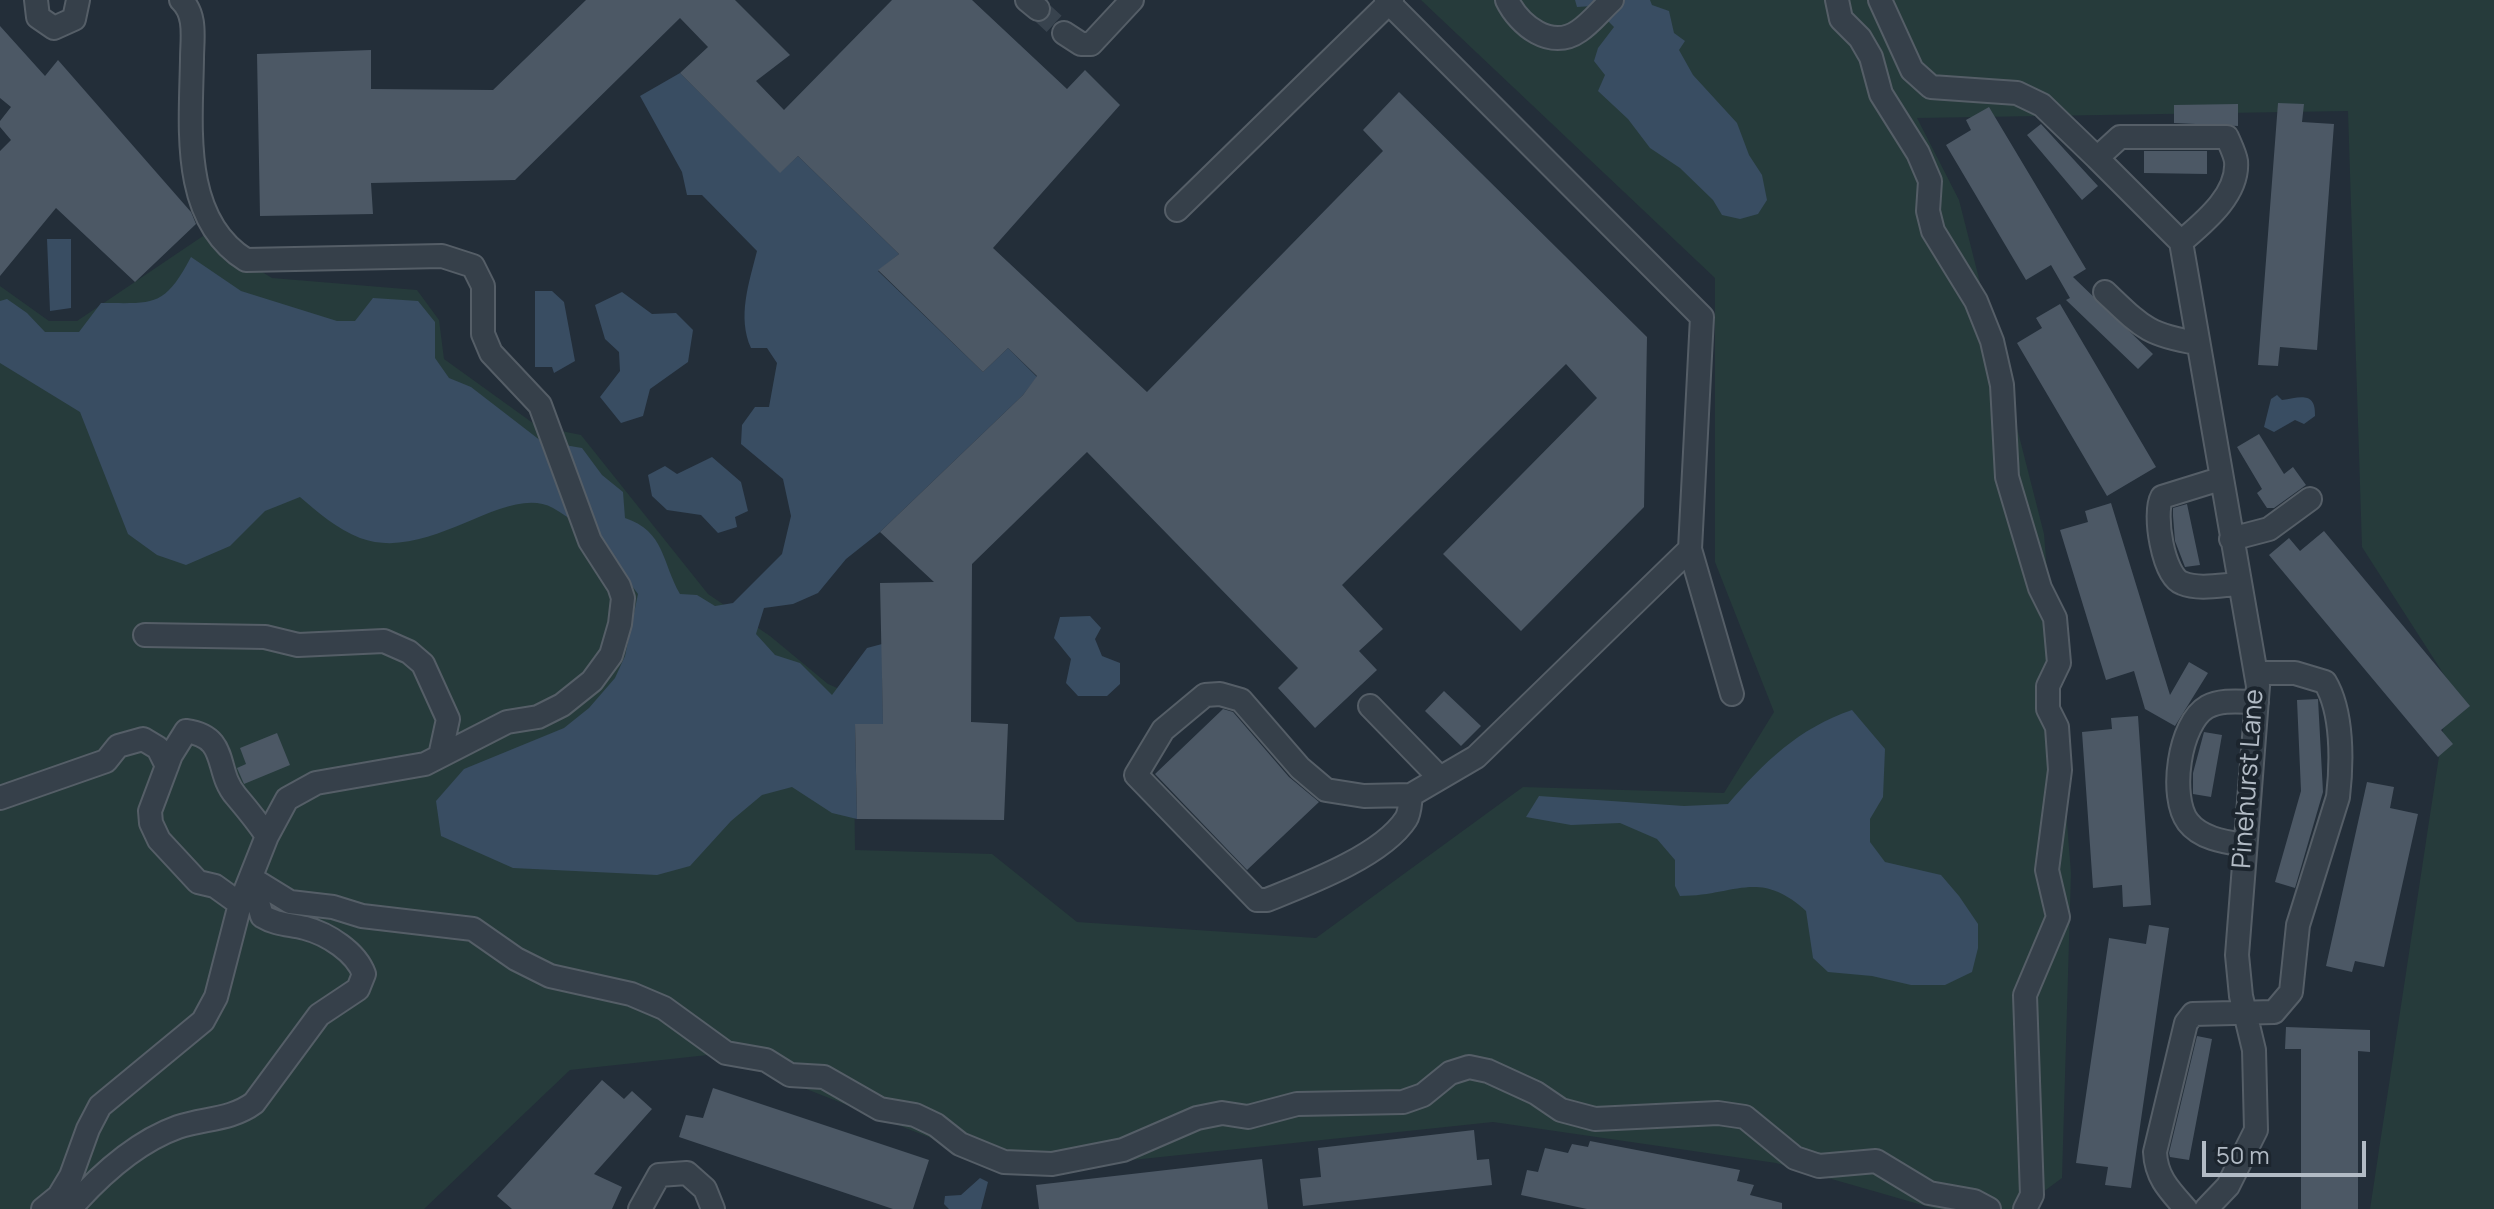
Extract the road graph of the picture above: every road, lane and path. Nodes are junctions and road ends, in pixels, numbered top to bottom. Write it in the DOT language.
graph roads {
  1 [pos="36,0"];
  2 [pos="78,0"];
  3 [pos="181,0"];
  4 [pos="1132,0"];
  5 [pos="1507,0"];
  6 [pos="1837,0"];
  7 [pos="1880,0"];
  8 [pos="1389,1"];
  9 [pos="1604,8"];
  10 [pos="1064,33"];
  11 [pos="2097,158"];
  12 [pos="1177,210"];
  13 [pos="2181,242"];
  14 [pos="2105,292"];
  15 [pos="2197,343"];
  16 [pos="2220,479"];
  17 [pos="2310,499"];
  18 [pos="2231,539"];
  19 [pos="1690,549"];
  20 [pos="2239,584"];
  21 [pos="145,635"];
  22 [pos="2256,673"];
  23 [pos="1732,694"];
  24 [pos="2257,702"];
  25 [pos="1370,706"];
  26 [pos="186,731"];
  27 [pos="143,739"];
  28 [pos="440,756"];
  29 [pos="167,766"];
  30 [pos="1440,778"];
  31 [pos="1411,795"];
  32 [pos="0,798"];
  33 [pos="287,799"];
  34 [pos="246,804"];
  35 [pos="267,836"];
  36 [pos="2245,845"];
  37 [pos="253,872"];
  38 [pos="215,886"];
  39 [pos="240,904"];
  40 [pos="2245,1013"];
  41 [pos="43,1209"];
  42 [pos="70,1209"];
  43 [pos="640,1209"];
  44 [pos="713,1209"];
  45 [pos="1989,1209"];
  46 [pos="2025,1209"];
  47 [pos="2186,1209"];
  48 [pos="2206,1209"];
  1 -- 2 [label="street"];
  3 -- 28 [label="street"];
  4 -- 10 [label="street"];
  5 -- 9 [label="street"];
  6 -- 46 [label="street"];
  7 -- 11 [label="street"];
  8 -- 12 [label="street"];
  8 -- 19 [label="street"];
  11 -- 13 [label="street"];
  11 -- 13 [label="street"];
  13 -- 15 [label="street, Pinehurst Lane"];
  14 -- 15 [label="street"];
  15 -- 16 [label="street, Pinehurst Lane"];
  16 -- 18 [label="street, Pinehurst Lane"];
  16 -- 20 [label="street"];
  17 -- 18 [label="street"];
  18 -- 20 [label="street, Pinehurst Lane"];
  19 -- 23 [label="street"];
  19 -- 30 [label="street"];
  20 -- 22 [label="street, Pinehurst Lane"];
  21 -- 28 [label="street"];
  22 -- 24 [label="street, Pinehurst Lane"];
  22 -- 40 [label="street"];
  24 -- 36 [label="street, Pinehurst Lane"];
  24 -- 36 [label="street"];
  25 -- 30 [label="street"];
  26 -- 27 [label="street"];
  26 -- 29 [label="street"];
  26 -- 34 [label="street"];
  27 -- 29 [label="street"];
  27 -- 32 [label="street"];
  28 -- 33 [label="street"];
  29 -- 38 [label="street"];
  30 -- 31 [label="street"];
  31 -- 31 [label="street"];
  33 -- 34 [label="street"];
  33 -- 35 [label="street"];
  34 -- 35 [label="street"];
  35 -- 37 [label="street"];
  36 -- 40 [label="street, Pinehurst Lane"];
  37 -- 38 [label="street"];
  37 -- 39 [label="street"];
  37 -- 42 [label="street"];
  37 -- 45 [label="street"];
  38 -- 39 [label="street"];
  39 -- 41 [label="street"];
  40 -- 47 [label="street"];
  40 -- 48 [label="street, Pinehurst Lane"];
  43 -- 44 [label="street"];
}
